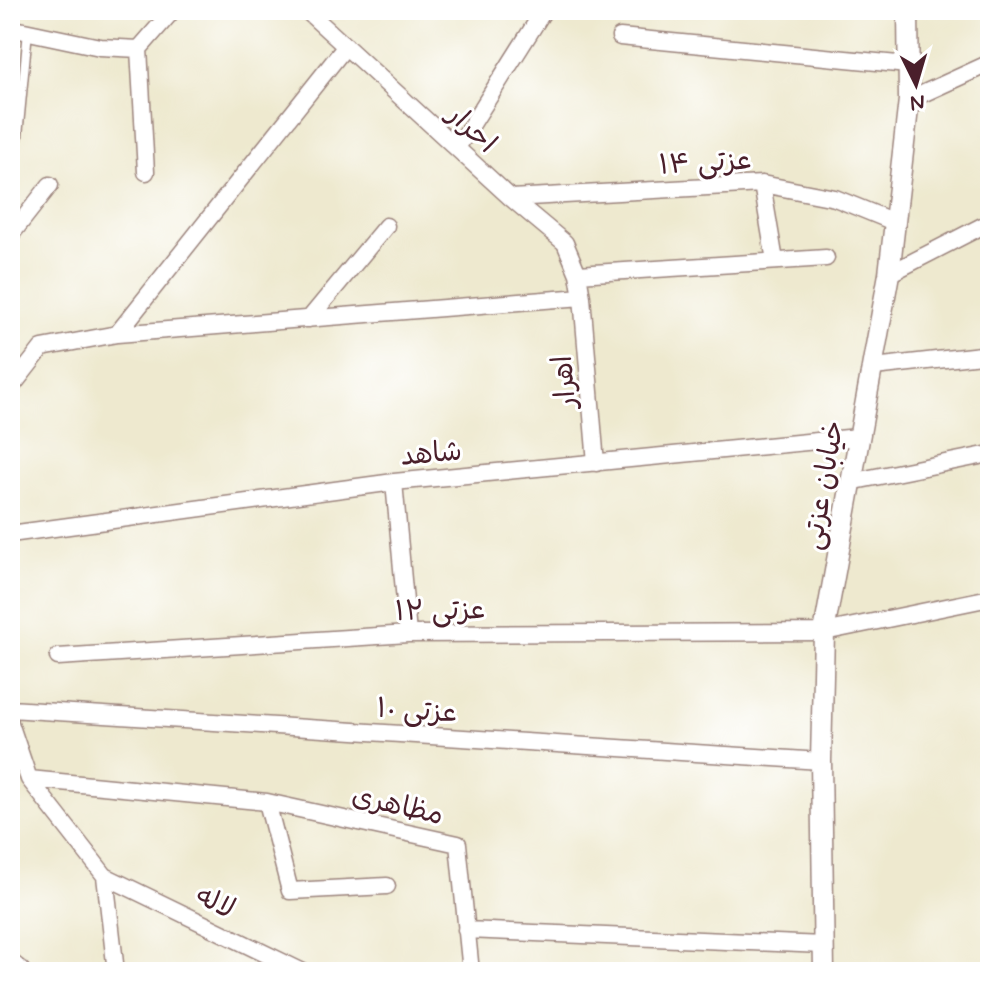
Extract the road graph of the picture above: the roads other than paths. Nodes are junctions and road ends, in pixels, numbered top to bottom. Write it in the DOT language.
graph roads {
  1 [pos="173,10"];
  2 [pos="306,10"];
  3 [pos="544,10"];
  4 [pos="908,10"];
  5 [pos="10,28"];
  6 [pos="28,31"];
  7 [pos="620,37"];
  8 [pos="346,46"];
  9 [pos="139,49"];
  10 [pos="990,63"];
  11 [pos="908,65"];
  12 [pos="909,100"];
  13 [pos="457,148"];
  14 [pos="16,157"];
  15 [pos="146,172"];
  16 [pos="762,184"];
  17 [pos="50,185"];
  18 [pos="511,198"];
  19 [pos="894,222"];
  20 [pos="990,222"];
  21 [pos="386,226"];
  22 [pos="10,236"];
  23 [pos="826,258"];
  24 [pos="775,261"];
  25 [pos="578,274"];
  26 [pos="889,274"];
  27 [pos="582,297"];
  28 [pos="309,319"];
  29 [pos="117,334"];
  30 [pos="990,354"];
  31 [pos="874,367"];
  32 [pos="10,389"];
  33 [pos="858,437"];
  34 [pos="990,454"];
  35 [pos="596,463"];
  36 [pos="394,482"];
  37 [pos="850,482"];
  38 [pos="10,534"];
  39 [pos="990,598"];
  40 [pos="824,632"];
  41 [pos="408,634"];
  42 [pos="58,657"];
  43 [pos="10,709"];
  44 [pos="12,733"];
  45 [pos="821,761"];
  46 [pos="29,779"];
  47 [pos="267,802"];
  48 [pos="105,876"];
  49 [pos="387,886"];
  50 [pos="466,930"];
  51 [pos="823,945"];
  52 [pos="10,965"];
  53 [pos="121,970"];
  54 [pos="19,972"];
  55 [pos="303,972"];
  56 [pos="471,972"];
  57 [pos="824,972"];
  1 -- 9 [label="street"];
  2 -- 8 [label="street, احرار"];
  3 -- 13 [label="street"];
  4 -- 11 [label="street, خیابان عزتی"];
  5 -- 6 [label="street"];
  6 -- 9 [label="street"];
  6 -- 14 [label="lane"];
  7 -- 11 [label="street"];
  8 -- 13 [label="street, احرار"];
  8 -- 29 [label="street"];
  9 -- 15 [label="street"];
  10 -- 12 [label="street"];
  11 -- 12 [label="street, خیابان عزتی"];
  12 -- 19 [label="street, خیابان عزتی"];
  13 -- 18 [label="street, احرار"];
  16 -- 18 [label="street, عزتی ۱۴"];
  16 -- 19 [label="street, عزتی ۱۴"];
  16 -- 24 [label="street"];
  17 -- 22 [label="street"];
  18 -- 25 [label="street, احرار"];
  19 -- 26 [label="street, خیابان عزتی"];
  20 -- 26 [label="street"];
  21 -- 28 [label="street"];
  23 -- 24 [label="street"];
  24 -- 25 [label="street"];
  25 -- 27 [label="street, احرار"];
  26 -- 31 [label="street, خیابان عزتی"];
  27 -- 28 [label="street"];
  27 -- 35 [label="street, اهرار"];
  28 -- 29 [label="street"];
  29 -- 32 [label="street"];
  30 -- 31 [label="street"];
  31 -- 33 [label="street, خیابان عزتی"];
  33 -- 35 [label="street, شاهد"];
  33 -- 37 [label="street, خیابان عزتی"];
  34 -- 37 [label="street"];
  35 -- 36 [label="street, شاهد"];
  36 -- 38 [label="street, شاهد"];
  36 -- 41 [label="street"];
  37 -- 40 [label="street, خیابان عزتی"];
  39 -- 40 [label="street, عزتی ۱۲"];
  40 -- 41 [label="street, عزتی ۱۲"];
  40 -- 45 [label="street, خیابان عزتی"];
  41 -- 42 [label="street, عزتی ۱۲"];
  43 -- 45 [label="street, عزتی ۱۰"];
  44 -- 46 [label="street"];
  45 -- 51 [label="street, خیابان عزتی"];
  46 -- 47 [label="street, مظاهری"];
  46 -- 48 [label="street"];
  47 -- 49 [label="street"];
  47 -- 50 [label="street, مظاهری"];
  48 -- 53 [label="street"];
  48 -- 55 [label="street, لاله"];
  50 -- 51 [label="street"];
  50 -- 56 [label="street"];
  51 -- 57 [label="street, خیابان عزتی"];
  52 -- 54 [label="main road"];
}
